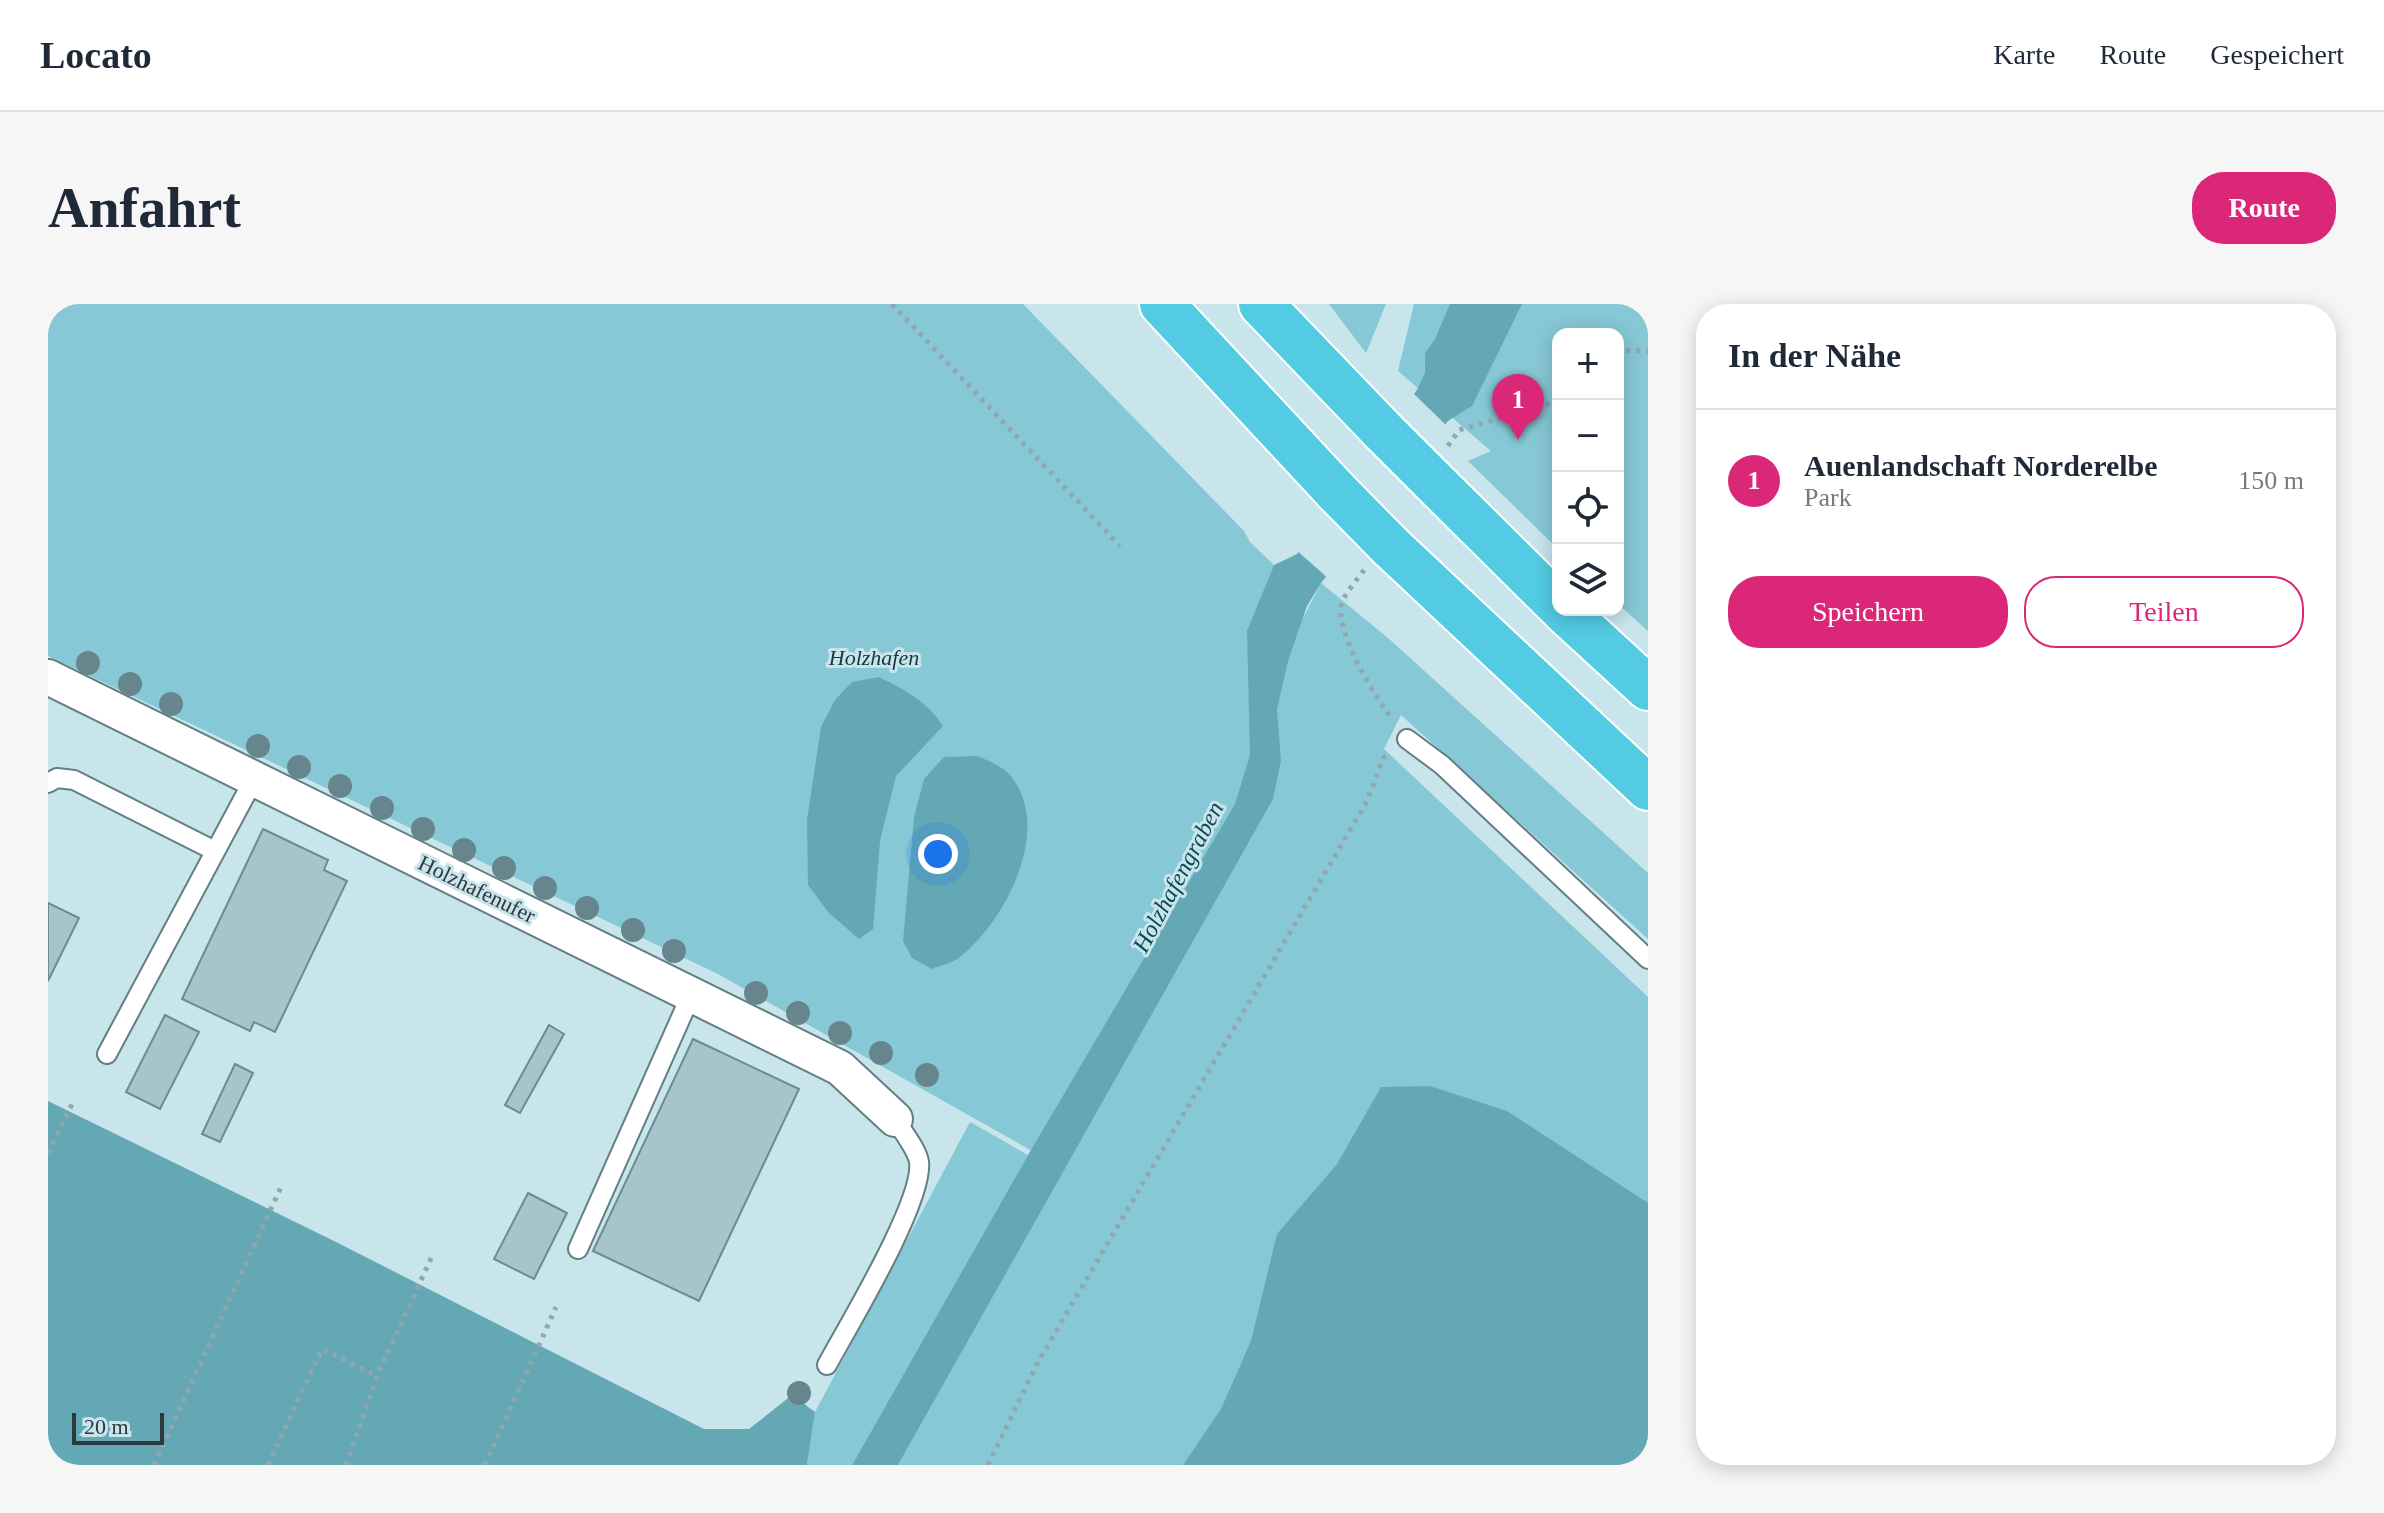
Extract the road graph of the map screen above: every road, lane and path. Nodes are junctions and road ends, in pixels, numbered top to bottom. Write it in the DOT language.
graph roads {
  1 [pos="892,304"];
  2 [pos="1162,304"];
  3 [pos="1261,304"];
  4 [pos="1624,350"];
  5 [pos="1648,351"];
  6 [pos="1552,403"];
  7 [pos="1456,435"];
  8 [pos="1120,546"];
  9 [pos="1552,599"];
  10 [pos="1570,616"];
  11 [pos="48,677"];
  12 [pos="1648,688"];
  13 [pos="1407,739"];
  14 [pos="254,779"];
  15 [pos="48,783"];
  16 [pos="1648,788"];
  17 [pos="215,851"];
  18 [pos="1648,959"];
  19 [pos="691,995"];
  20 [pos="107,1054"];
  21 [pos="73,1102"];
  22 [pos="895,1119"];
  23 [pos="48,1153"];
  24 [pos="281,1187"];
  25 [pos="578,1249"];
  26 [pos="433,1254"];
  27 [pos="556,1307"];
  28 [pos="827,1365"];
  29 [pos="377,1376"];
  30 [pos="154,1465"];
  31 [pos="268,1465"];
  32 [pos="346,1465"];
  33 [pos="485,1465"];
  34 [pos="988,1465"];
  1 -- 8 [label="path"];
  2 -- 16 [label="highway, bridge"];
  3 -- 9 [label="highway, bridge"];
  4 -- 5 [label="path"];
  6 -- 7 [label="path"];
  10 -- 12 [label="highway"];
  11 -- 14 [label="street, Holzhafenufer"];
  13 -- 18 [label="lane"];
  13 -- 34 [label="path"];
  14 -- 17 [label="lane"];
  14 -- 19 [label="street, Holzhafenufer"];
  15 -- 17 [label="lane"];
  17 -- 20 [label="lane"];
  19 -- 22 [label="street, Holzhafenufer"];
  19 -- 25 [label="lane"];
  21 -- 23 [label="path"];
  22 -- 28 [label="lane"];
  24 -- 30 [label="path"];
  26 -- 29 [label="path"];
  27 -- 33 [label="path"];
  29 -- 31 [label="path"];
  29 -- 32 [label="path"];
}
